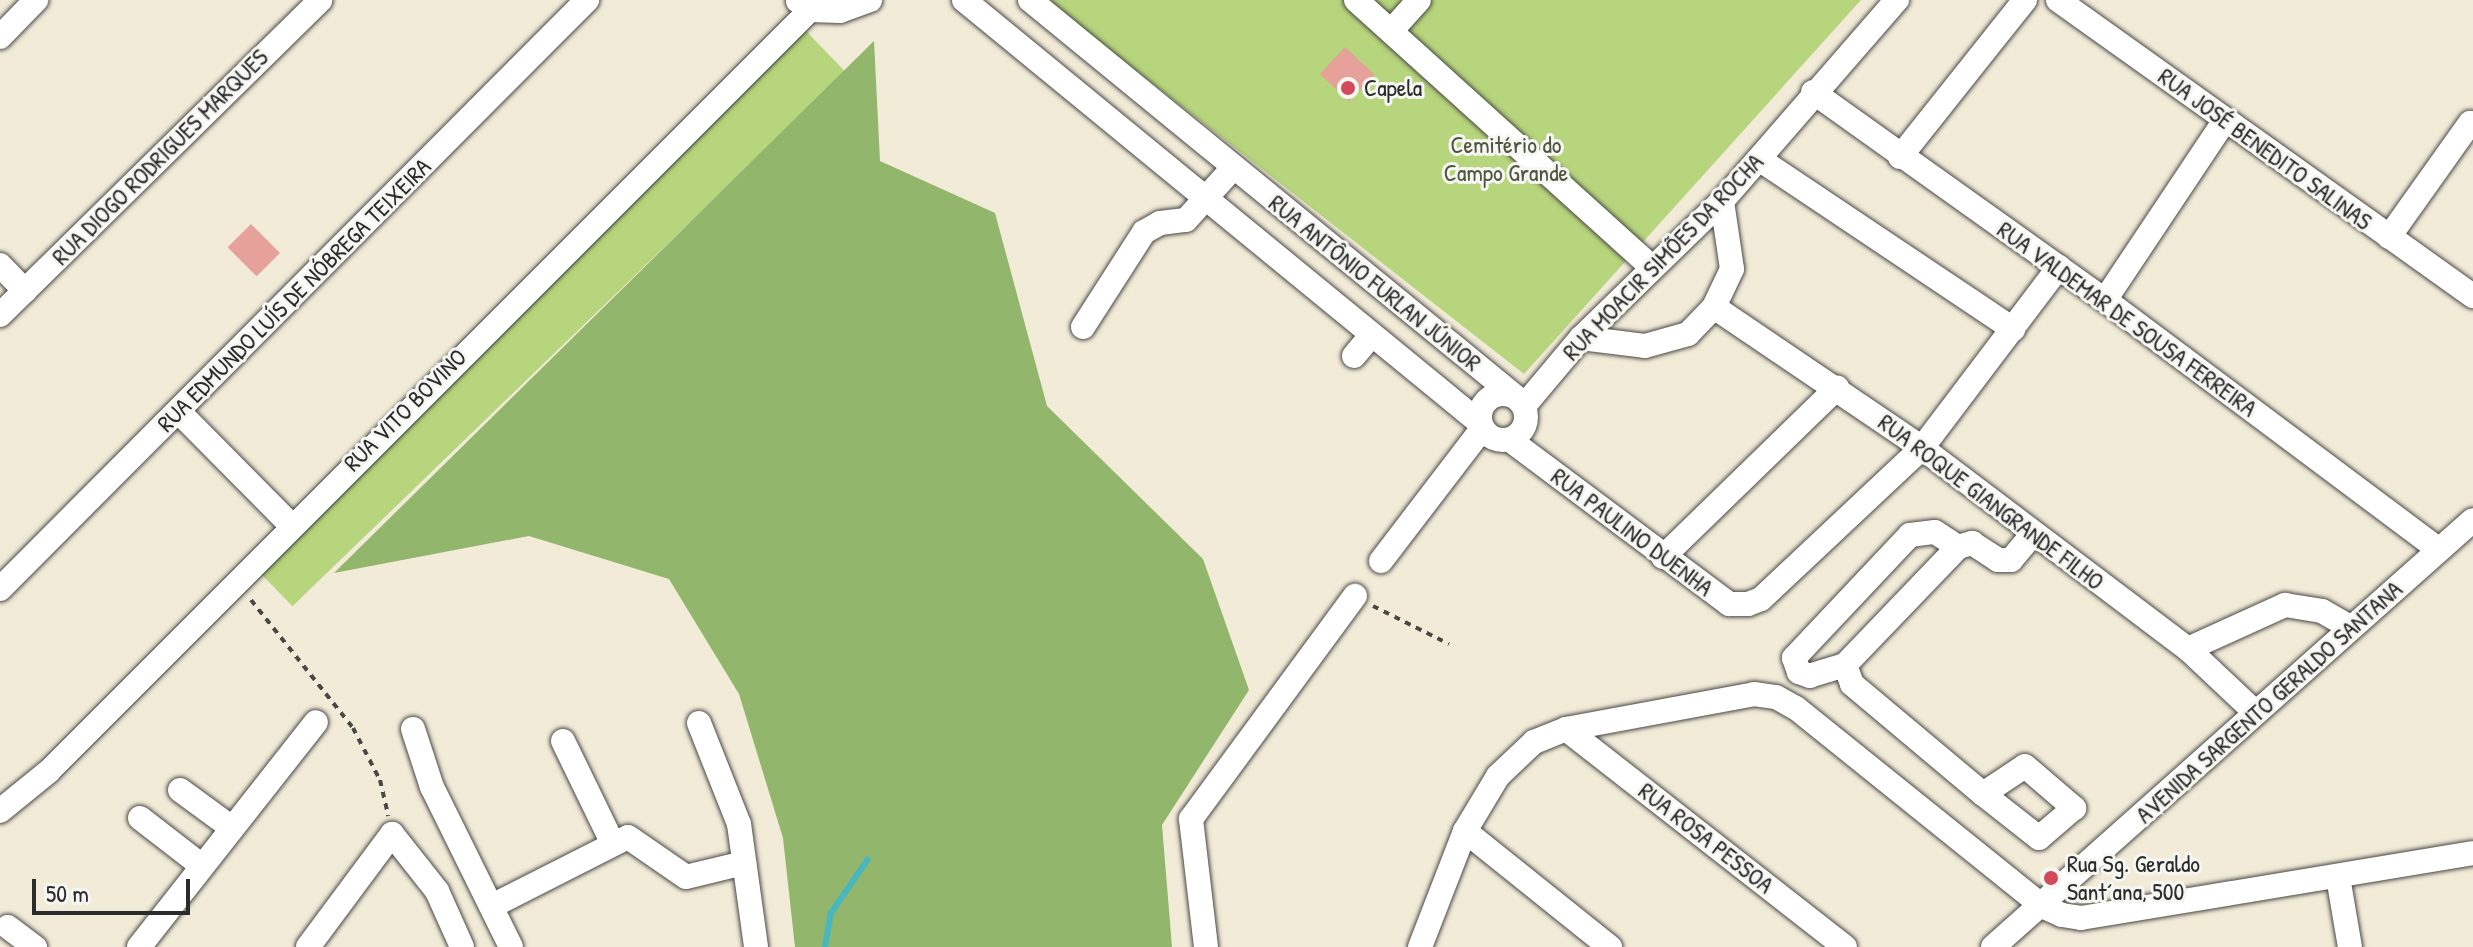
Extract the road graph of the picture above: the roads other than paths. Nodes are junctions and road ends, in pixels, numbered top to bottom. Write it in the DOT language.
graph roads {
  1 [pos="36,0"];
  2 [pos="320,0"];
  3 [pos="587,0"];
  4 [pos="870,0"];
  5 [pos="964,0"];
  6 [pos="1030,0"];
  7 [pos="1356,0"];
  8 [pos="1419,0"];
  9 [pos="1897,0"];
  10 [pos="2025,0"];
  11 [pos="2058,0"];
  12 [pos="803,5"];
  13 [pos="1392,30"];
  14 [pos="0,37"];
  15 [pos="1813,92"];
  16 [pos="1156,104"];
  17 [pos="2225,120"];
  18 [pos="2470,123"];
  19 [pos="1131,136"];
  20 [pos="1900,157"];
  21 [pos="1759,159"];
  22 [pos="1233,168"];
  23 [pos="1207,198"];
  24 [pos="1722,201"];
  25 [pos="2389,237"];
  26 [pos="0,265"];
  27 [pos="1652,267"];
  28 [pos="2059,267"];
  29 [pos="25,291"];
  30 [pos="2473,296"];
  31 [pos="2105,300"];
  32 [pos="1714,307"];
  33 [pos="0,315"];
  34 [pos="1083,327"];
  35 [pos="2013,329"];
  36 [pos="1371,336"];
  37 [pos="1581,338"];
  38 [pos="1354,356"];
  39 [pos="1837,388"];
  40 [pos="1521,402"];
  41 [pos="179,412"];
  42 [pos="1481,426"];
  43 [pos="1510,440"];
  44 [pos="1922,448"];
  45 [pos="2473,520"];
  46 [pos="290,524"];
  47 [pos="2034,533"];
  48 [pos="1958,547"];
  49 [pos="2439,550"];
  50 [pos="1663,557"];
  51 [pos="1381,561"];
  52 [pos="0,589"];
  53 [pos="1355,596"];
  54 [pos="2348,626"];
  55 [pos="2188,649"];
  56 [pos="1845,665"];
  57 [pos="2256,713"];
  58 [pos="316,722"];
  59 [pos="699,723"];
  60 [pos="413,729"];
  61 [pos="1566,729"];
  62 [pos="563,741"];
  63 [pos="180,790"];
  64 [pos="1983,794"];
  65 [pos="0,811"];
  66 [pos="140,818"];
  67 [pos="232,828"];
  68 [pos="1465,831"];
  69 [pos="612,842"];
  70 [pos="2473,853"];
  71 [pos="744,863"];
  72 [pos="202,866"];
  73 [pos="2338,877"];
  74 [pos="494,905"];
  75 [pos="2042,906"];
  76 [pos="8,927"];
  77 [pos="35,947"];
  78 [pos="139,947"];
  79 [pos="308,947"];
  80 [pos="462,947"];
  81 [pos="511,947"];
  82 [pos="756,947"];
  83 [pos="1206,947"];
  84 [pos="1420,947"];
  85 [pos="1610,947"];
  86 [pos="1845,947"];
  87 [pos="1993,947"];
  88 [pos="2350,947"];
  1 -- 14 [label="street"];
  2 -- 29 [label="street, RUA DIOGO RODRIGUES MARQUES"];
  3 -- 41 [label="street, RUA EDMUNDO LUÍS DE NÓBREGA TEIXEIRA"];
  4 -- 12 [label="street"];
  5 -- 19 [label="street, RUA ANTÔNIO FURLAN JÚNIOR"];
  6 -- 16 [label="street, RUA ANTÔNIO FURLAN JÚNIOR"];
  7 -- 13 [label="street"];
  8 -- 13 [label="street"];
  9 -- 15 [label="street, RUA MOACIR SIMÕES DA ROCHA"];
  10 -- 20 [label="street"];
  11 -- 17 [label="street, RUA JOSÉ BENEDITO SALINAS"];
  12 -- 46 [label="street, RUA VITO BOVINO"];
  13 -- 27 [label="street"];
  15 -- 20 [label="street, RUA VALDEMAR DE SOUSA FERREIRA"];
  15 -- 21 [label="street, RUA MOACIR SIMÕES DA ROCHA"];
  16 -- 19 [label="street"];
  16 -- 22 [label="street, RUA ANTÔNIO FURLAN JÚNIOR"];
  17 -- 25 [label="street, RUA JOSÉ BENEDITO SALINAS"];
  17 -- 31 [label="street"];
  18 -- 25 [label="street"];
  19 -- 23 [label="street, RUA ANTÔNIO FURLAN JÚNIOR"];
  20 -- 28 [label="street, RUA VALDEMAR DE SOUSA FERREIRA"];
  21 -- 24 [label="street, RUA MOACIR SIMÕES DA ROCHA"];
  21 -- 35 [label="street"];
  22 -- 23 [label="street"];
  22 -- 40 [label="street, RUA ANTÔNIO FURLAN JÚNIOR"];
  23 -- 34 [label="street"];
  23 -- 36 [label="street, RUA ANTÔNIO FURLAN JÚNIOR"];
  24 -- 27 [label="street, RUA MOACIR SIMÕES DA ROCHA"];
  24 -- 32 [label="street"];
  25 -- 30 [label="street, RUA JOSÉ BENEDITO SALINAS"];
  26 -- 29 [label="street"];
  27 -- 37 [label="street, RUA MOACIR SIMÕES DA ROCHA"];
  28 -- 31 [label="street, RUA VALDEMAR DE SOUSA FERREIRA"];
  28 -- 35 [label="street"];
  29 -- 33 [label="street, RUA DIOGO RODRIGUES MARQUES"];
  31 -- 49 [label="street, RUA VALDEMAR DE SOUSA FERREIRA"];
  32 -- 37 [label="street"];
  32 -- 39 [label="street, RUA ROQUE GIANGRANDE FILHO"];
  35 -- 44 [label="street"];
  36 -- 38 [label="street"];
  36 -- 42 [label="street, RUA ANTÔNIO FURLAN JÚNIOR"];
  37 -- 40 [label="street, RUA MOACIR SIMÕES DA ROCHA"];
  39 -- 44 [label="street, RUA ROQUE GIANGRANDE FILHO"];
  39 -- 50 [label="street"];
  40 -- 42 [label="street"];
  40 -- 43 [label="street"];
  41 -- 46 [label="street"];
  41 -- 52 [label="street, RUA EDMUNDO LUÍS DE NÓBREGA TEIXEIRA"];
  42 -- 43 [label="street"];
  42 -- 51 [label="street"];
  43 -- 50 [label="street, RUA PAULINO DUENHA"];
  44 -- 47 [label="street, RUA ROQUE GIANGRANDE FILHO"];
  44 -- 50 [label="street, RUA PAULINO DUENHA"];
  45 -- 49 [label="street, AVENIDA SARGENTO GERALDO SANTANA"];
  46 -- 65 [label="street, RUA VITO BOVINO"];
  47 -- 48 [label="street"];
  47 -- 55 [label="street, RUA ROQUE GIANGRANDE FILHO"];
  48 -- 56 [label="street"];
  48 -- 56 [label="street"];
  49 -- 54 [label="street, AVENIDA SARGENTO GERALDO SANTANA"];
  53 -- 83 [label="street"];
  54 -- 55 [label="street"];
  54 -- 57 [label="street, AVENIDA SARGENTO GERALDO SANTANA"];
  55 -- 57 [label="street, RUA ROQUE GIANGRANDE FILHO"];
  56 -- 64 [label="street"];
  57 -- 75 [label="street, AVENIDA SARGENTO GERALDO SANTANA"];
  58 -- 67 [label="street"];
  59 -- 71 [label="street"];
  60 -- 74 [label="street"];
  61 -- 68 [label="street"];
  61 -- 75 [label="street"];
  61 -- 86 [label="street, RUA ROSA PESSOA"];
  62 -- 69 [label="street"];
  63 -- 67 [label="street"];
  66 -- 72 [label="street"];
  67 -- 72 [label="street"];
  68 -- 84 [label="street"];
  68 -- 85 [label="street"];
  69 -- 71 [label="street"];
  69 -- 74 [label="street"];
  70 -- 73 [label="street"];
  71 -- 82 [label="street"];
  72 -- 78 [label="street"];
  73 -- 75 [label="street"];
  73 -- 88 [label="street"];
  74 -- 81 [label="street"];
  75 -- 87 [label="street, AVENIDA SARGENTO GERALDO SANTANA"];
  76 -- 77 [label="street"];
  79 -- 80 [label="street"];
}
